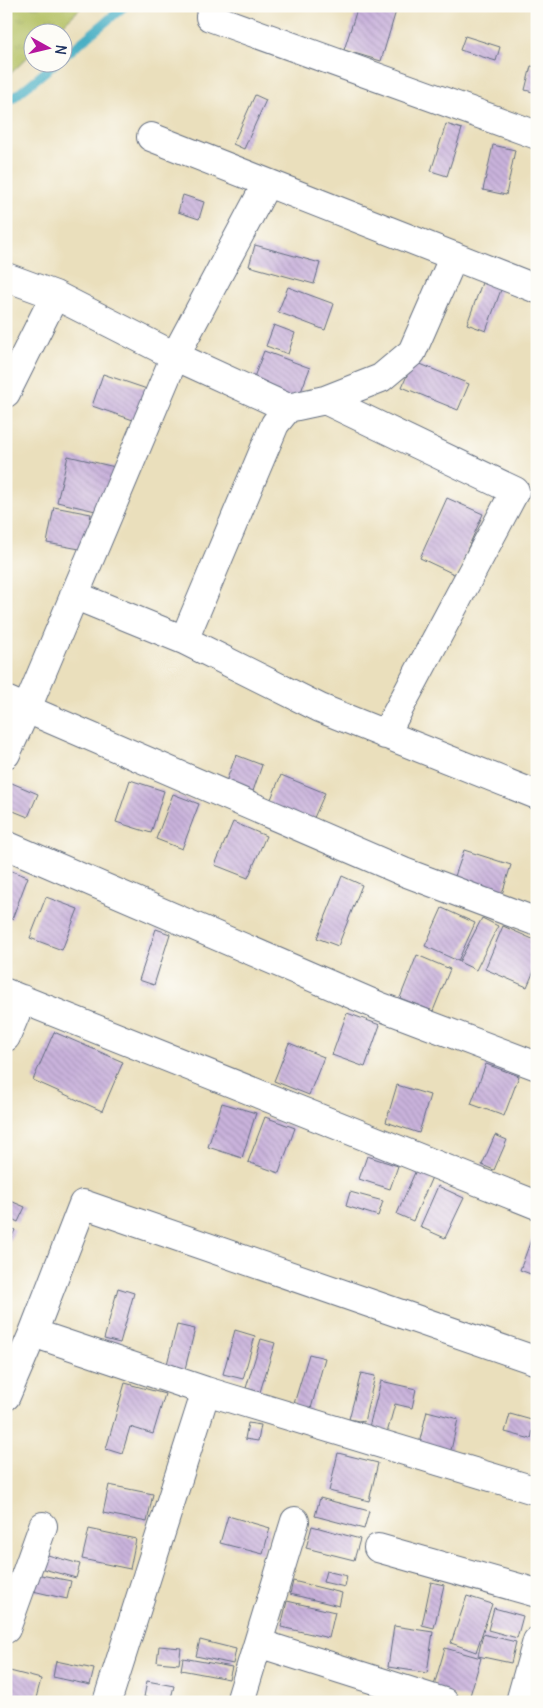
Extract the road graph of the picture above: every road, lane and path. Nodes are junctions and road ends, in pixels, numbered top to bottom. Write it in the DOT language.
graph roads {
  1 [pos="210,17"];
  2 [pos="537,135"];
  3 [pos="151,138"];
  4 [pos="267,183"];
  5 [pos="454,256"];
  6 [pos="6,277"];
  7 [pos="537,289"];
  8 [pos="55,295"];
  9 [pos="175,356"];
  10 [pos="6,392"];
  11 [pos="325,400"];
  12 [pos="288,408"];
  13 [pos="74,595"];
  14 [pos="184,640"];
  15 [pos="17,704"];
  16 [pos="385,735"];
  17 [pos="6,754"];
  18 [pos="537,795"];
  19 [pos="6,845"];
  20 [pos="537,922"];
  21 [pos="14,996"];
  22 [pos="6,1037"];
  23 [pos="537,1066"];
  24 [pos="537,1205"];
  25 [pos="33,1333"];
  26 [pos="537,1360"];
  27 [pos="206,1391"];
  28 [pos="6,1396"];
  29 [pos="537,1491"];
  30 [pos="295,1522"];
  31 [pos="43,1526"];
  32 [pos="378,1548"];
  33 [pos="537,1594"];
  34 [pos="6,1629"];
  35 [pos="537,1641"];
  36 [pos="258,1644"];
  37 [pos="107,1702"];
  38 [pos="240,1702"];
  39 [pos="444,1702"];
  40 [pos="520,1702"];
  1 -- 2 [label="street"];
  3 -- 4 [label="street"];
  4 -- 5 [label="street"];
  4 -- 9 [label="street"];
  5 -- 7 [label="street"];
  5 -- 11 [label="street"];
  6 -- 8 [label="street"];
  8 -- 9 [label="street"];
  8 -- 10 [label="street"];
  9 -- 12 [label="street"];
  9 -- 13 [label="street"];
  11 -- 12 [label="street"];
  11 -- 16 [label="street"];
  12 -- 14 [label="street"];
  13 -- 14 [label="street"];
  13 -- 15 [label="street"];
  14 -- 16 [label="street"];
  15 -- 17 [label="street"];
  15 -- 20 [label="street"];
  16 -- 18 [label="street"];
  19 -- 23 [label="street"];
  21 -- 22 [label="street"];
  21 -- 24 [label="street"];
  25 -- 26 [label="street"];
  25 -- 27 [label="street"];
  25 -- 28 [label="street"];
  27 -- 29 [label="street"];
  27 -- 37 [label="street"];
  30 -- 36 [label="street"];
  31 -- 34 [label="street"];
  32 -- 33 [label="street"];
  35 -- 40 [label="street"];
  36 -- 38 [label="street"];
  36 -- 39 [label="street"];
}
